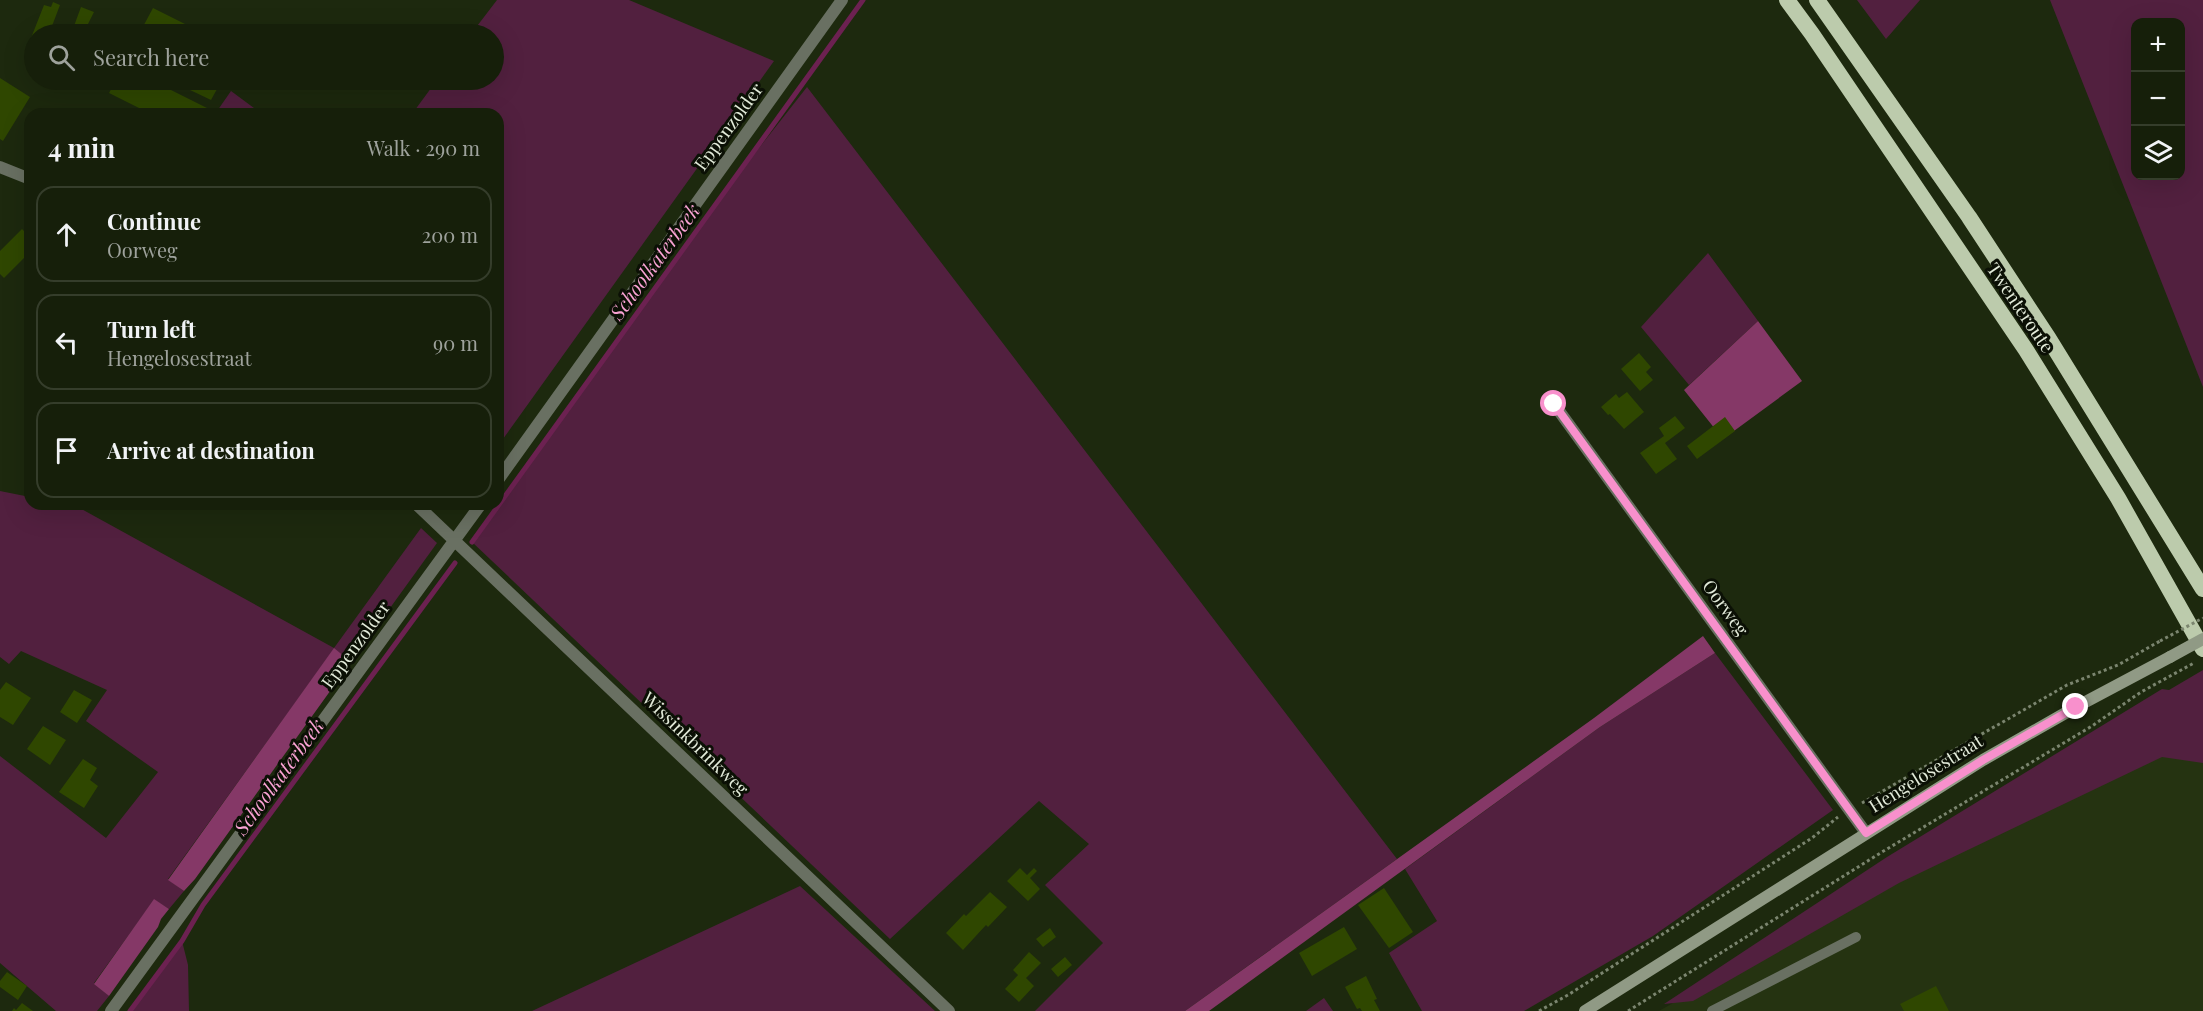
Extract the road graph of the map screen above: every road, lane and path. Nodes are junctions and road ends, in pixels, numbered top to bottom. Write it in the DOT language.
graph roads {
  1 [pos="842,0"];
  2 [pos="1786,0"];
  3 [pos="1817,0"];
  4 [pos="0,167"];
  5 [pos="24,177"];
  6 [pos="1554,404"];
  7 [pos="504,472"];
  8 [pos="422,510"];
  9 [pos="477,510"];
  10 [pos="455,541"];
  11 [pos="2203,589"];
  12 [pos="2203,618"];
  13 [pos="2203,639"];
  14 [pos="2160,641"];
  15 [pos="2199,656"];
  16 [pos="1866,833"];
  17 [pos="1856,937"];
  18 [pos="111,1011"];
  19 [pos="949,1011"];
  20 [pos="1585,1011"];
  21 [pos="1628,1011"];
  22 [pos="1712,1011"];
  1 -- 7 [label="street, Eppenzolder"];
  2 -- 15 [label="highway, Twenteroute"];
  3 -- 11 [label="highway, Twenteroute"];
  4 -- 5 [label="street"];
  6 -- 16 [label="street, Oorweg"];
  8 -- 10 [label="street, Wissinkbrinkweg"];
  9 -- 10 [label="street, Eppenzolder"];
  10 -- 18 [label="street, Eppenzolder"];
  10 -- 19 [label="street, Wissinkbrinkweg"];
  12 -- 14 [label="path, bridge"];
  13 -- 16 [label="main road, Hengelosestraat, bridge"];
  15 -- 21 [label="path"];
  16 -- 20 [label="main road, Hengelosestraat"];
  17 -- 22 [label="lane"];
}
